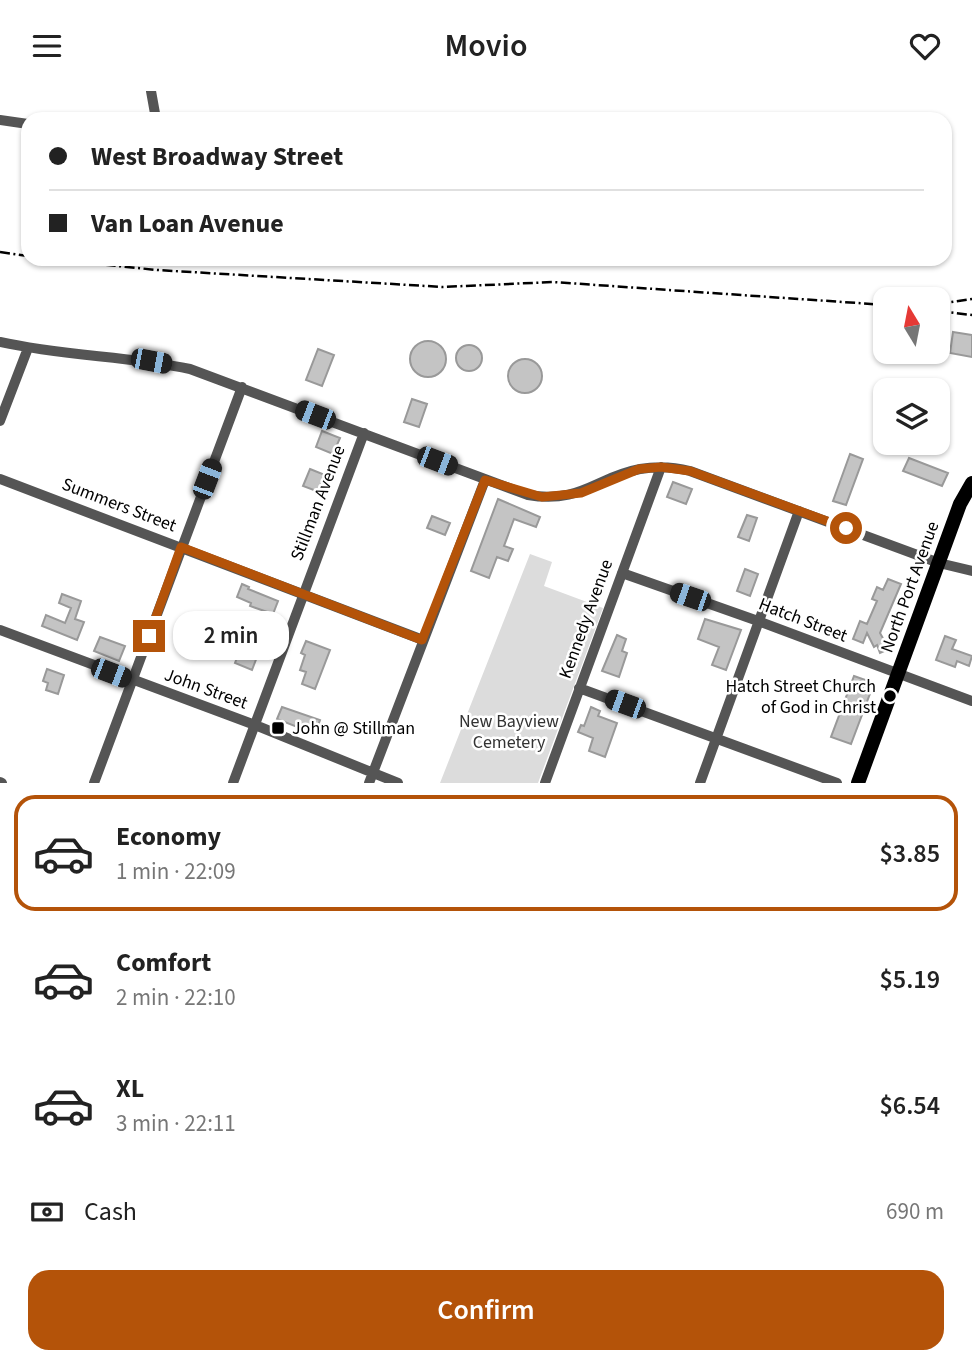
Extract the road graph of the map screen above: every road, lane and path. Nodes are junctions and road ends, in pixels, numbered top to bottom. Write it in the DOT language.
graph roads {
  1 [pos="151,91"];
  2 [pos="155,112"];
  3 [pos="0,120"];
  4 [pos="21,123"];
  5 [pos="0,342"];
  6 [pos="28,348"];
  7 [pos="242,387"];
  8 [pos="0,421"];
  9 [pos="363,433"];
  10 [pos="661,467"];
  11 [pos="0,479"];
  12 [pos="485,480"];
  13 [pos="972,483"];
  14 [pos="799,510"];
  15 [pos="181,547"];
  16 [pos="939,563"];
  17 [pos="972,571"];
  18 [pos="622,573"];
  19 [pos="302,594"];
  20 [pos="758,621"];
  21 [pos="0,630"];
  22 [pos="422,640"];
  23 [pos="899,675"];
  24 [pos="133,681"];
  25 [pos="579,688"];
  26 [pos="972,701"];
  27 [pos="255,726"];
  28 [pos="717,737"];
  29 [pos="371,778"];
  30 [pos="94,783"];
  31 [pos="233,783"];
  32 [pos="398,783"];
  33 [pos="545,783"];
  34 [pos="701,783"];
  35 [pos="837,783"];
  36 [pos="858,783"];
  1 -- 2 [label="street"];
  3 -- 4 [label="street"];
  5 -- 6 [label="street"];
  6 -- 7 [label="street"];
  6 -- 8 [label="street"];
  7 -- 9 [label="street"];
  7 -- 15 [label="street"];
  9 -- 12 [label="street"];
  9 -- 19 [label="street, Stillman Avenue"];
  10 -- 12 [label="street"];
  10 -- 14 [label="street"];
  10 -- 18 [label="street, Kennedy Avenue"];
  11 -- 15 [label="street, Summers Street"];
  12 -- 22 [label="street"];
  13 -- 16 [label="main road, North Port Avenue"];
  14 -- 16 [label="street"];
  14 -- 20 [label="street"];
  15 -- 19 [label="street, Summers Street"];
  15 -- 24 [label="street"];
  16 -- 17 [label="street"];
  16 -- 23 [label="main road, North Port Avenue"];
  18 -- 20 [label="street, Hatch Street"];
  18 -- 25 [label="street, Kennedy Avenue"];
  19 -- 22 [label="street, Summers Street"];
  19 -- 27 [label="street, Stillman Avenue"];
  20 -- 23 [label="street, Hatch Street"];
  20 -- 28 [label="street"];
  21 -- 24 [label="street, John Street"];
  22 -- 29 [label="street"];
  23 -- 26 [label="street, Hatch Street"];
  23 -- 36 [label="main road, North Port Avenue"];
  24 -- 27 [label="street, John Street"];
  24 -- 30 [label="street"];
  25 -- 28 [label="street"];
  25 -- 33 [label="street, Kennedy Avenue"];
  27 -- 29 [label="street, John Street"];
  27 -- 31 [label="street, Stillman Avenue"];
  28 -- 34 [label="street"];
  28 -- 35 [label="street"];
  29 -- 32 [label="street, John Street"];
}
